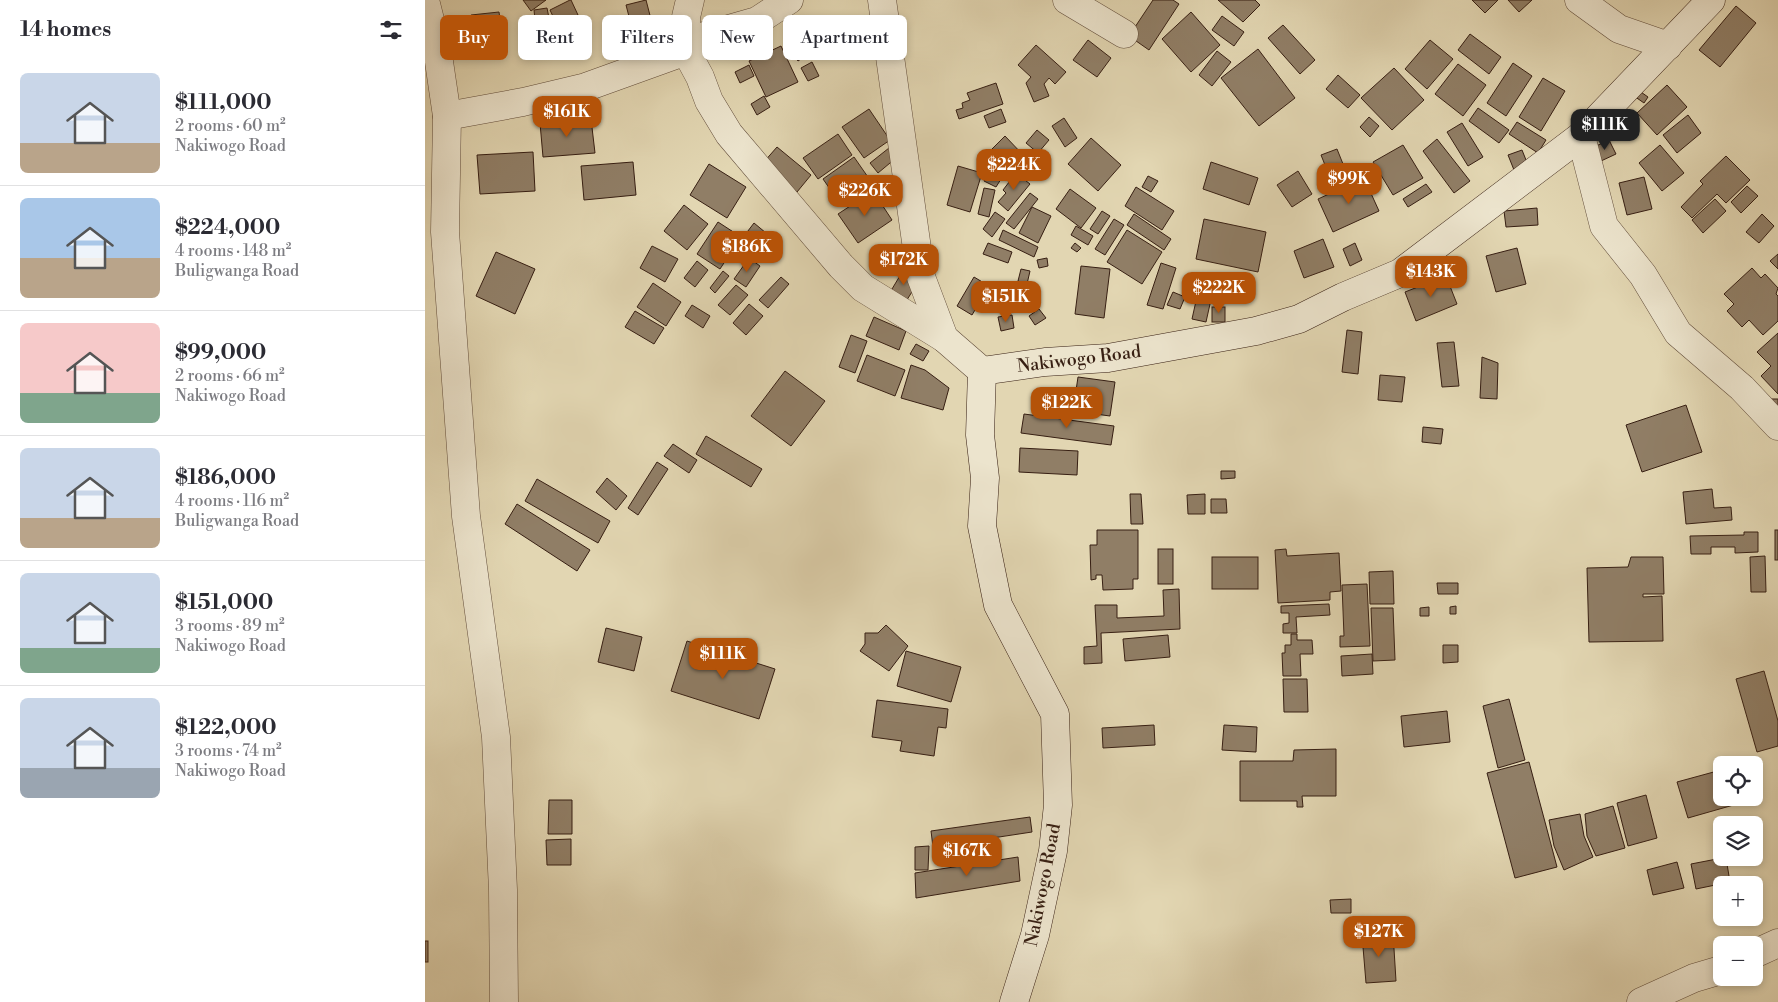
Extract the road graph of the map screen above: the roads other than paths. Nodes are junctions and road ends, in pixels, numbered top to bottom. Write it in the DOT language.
graph roads {
  1 [pos="425,0"];
  2 [pos="690,0"];
  3 [pos="789,0"];
  4 [pos="882,0"];
  5 [pos="1067,0"];
  6 [pos="1579,0"];
  7 [pos="1711,0"];
  8 [pos="686,15"];
  9 [pos="1123,34"];
  10 [pos="692,45"];
  11 [pos="1667,46"];
  12 [pos="431,54"];
  13 [pos="661,60"];
  14 [pos="691,60"];
  15 [pos="447,116"];
  16 [pos="1581,136"];
  17 [pos="944,338"];
  18 [pos="982,371"];
  19 [pos="1778,426"];
  20 [pos="1778,943"];
  21 [pos="1763,950"];
  22 [pos="1713,972"];
  23 [pos="504,1002"];
  24 [pos="1014,1002"];
  25 [pos="1641,1002"];
  1 -- 12 [label="street"];
  2 -- 8 [label="street"];
  3 -- 10 [label="street"];
  4 -- 17 [label="street"];
  5 -- 9 [label="street"];
  6 -- 11 [label="street"];
  7 -- 11 [label="street, Nakiwogo Road"];
  11 -- 16 [label="street, Nakiwogo Road"];
  12 -- 15 [label="street"];
  13 -- 15 [label="street"];
  14 -- 17 [label="street"];
  15 -- 23 [label="street"];
  16 -- 18 [label="street, Nakiwogo Road"];
  16 -- 19 [label="street"];
  17 -- 18 [label="street"];
  18 -- 24 [label="street, Nakiwogo Road"];
  20 -- 21 [label="street"];
  22 -- 25 [label="street"];
}
